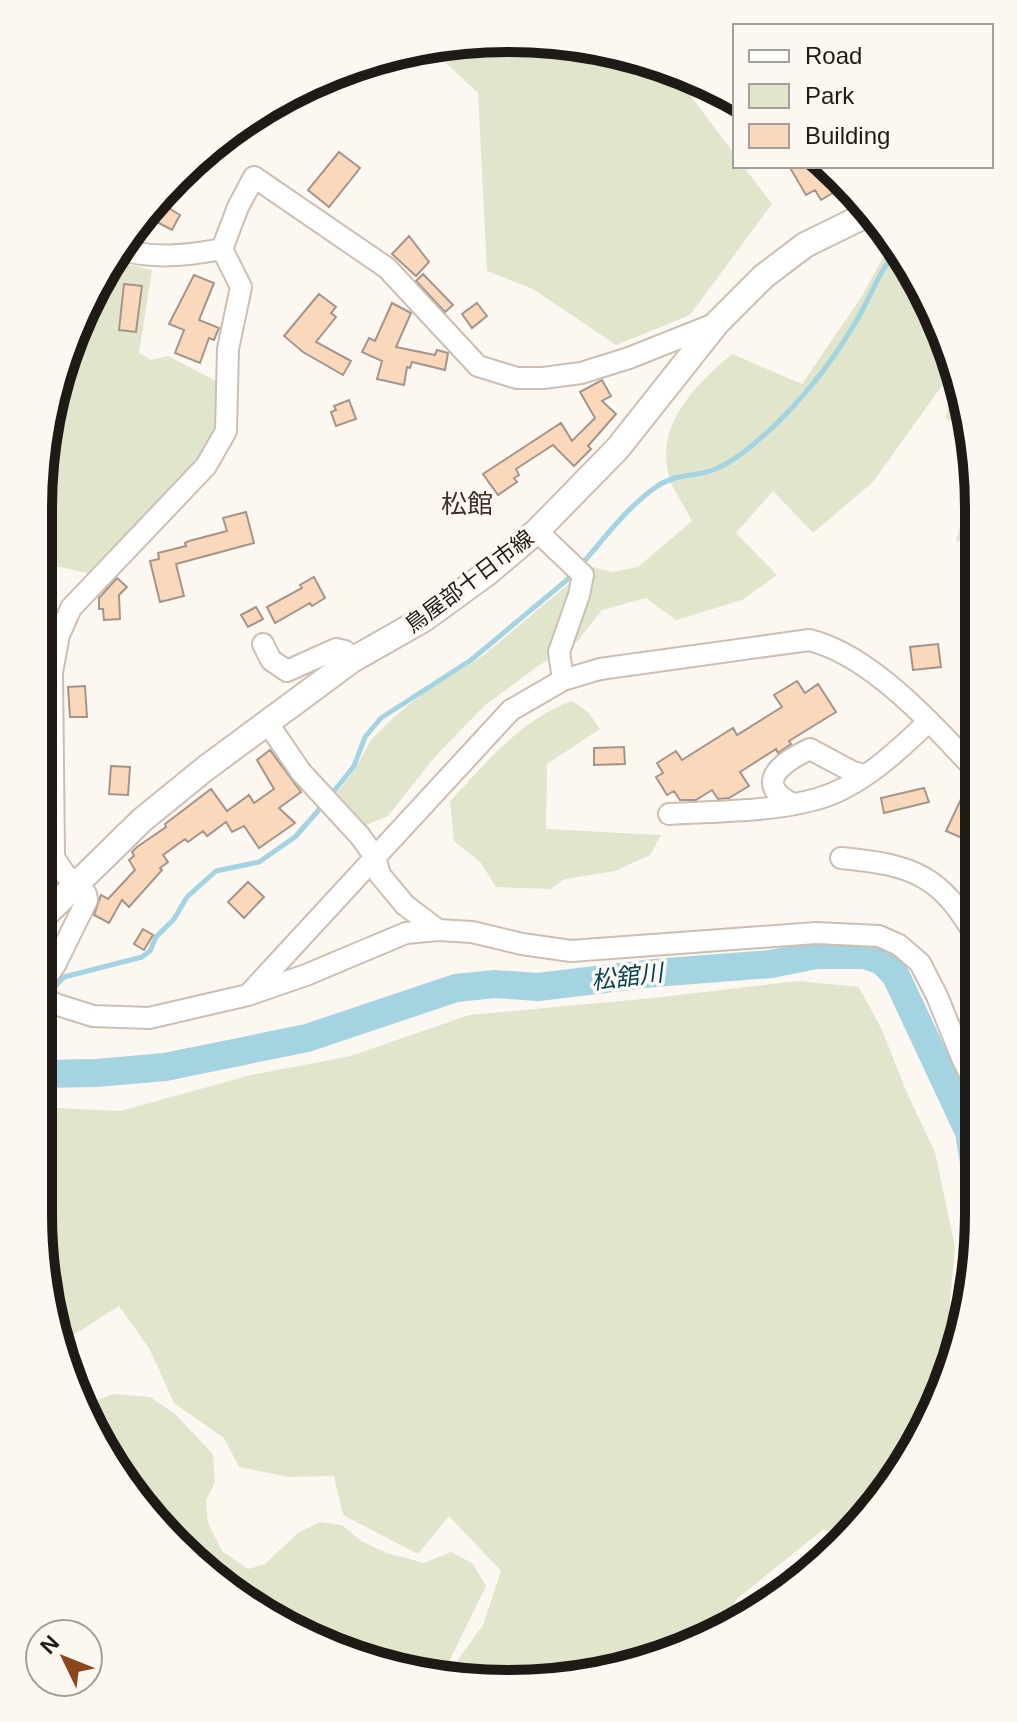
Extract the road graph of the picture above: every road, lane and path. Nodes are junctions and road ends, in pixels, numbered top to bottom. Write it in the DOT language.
graph roads {
  1 [pos="857,214"];
  2 [pos="222,249"];
  3 [pos="131,252"];
  4 [pos="717,323"];
  5 [pos="537,531"];
  6 [pos="263,644"];
  7 [pos="52,652"];
  8 [pos="352,660"];
  9 [pos="563,680"];
  10 [pos="929,721"];
  11 [pos="267,722"];
  12 [pos="965,759"];
  13 [pos="864,775"];
  14 [pos="793,804"];
  15 [pos="669,814"];
  16 [pos="52,816"];
  17 [pos="375,857"];
  18 [pos="841,858"];
  19 [pos="76,883"];
  20 [pos="52,908"];
  21 [pos="965,918"];
  22 [pos="438,930"];
  23 [pos="52,970"];
  24 [pos="248,995"];
  25 [pos="52,1002"];
  26 [pos="965,1064"];
  1 -- 4 [label="main road, 鳥屋部十日市線"];
  2 -- 3 [label="street"];
  2 -- 4 [label="street"];
  2 -- 7 [label="street"];
  4 -- 5 [label="main road, 鳥屋部十日市線"];
  5 -- 8 [label="main road, 鳥屋部十日市線"];
  5 -- 9 [label="street"];
  6 -- 8 [label="street"];
  8 -- 11 [label="main road, 鳥屋部十日市線"];
  9 -- 10 [label="street"];
  9 -- 17 [label="street"];
  10 -- 12 [label="street"];
  10 -- 13 [label="street"];
  11 -- 17 [label="street"];
  11 -- 19 [label="main road, 鳥屋部十日市線"];
  13 -- 14 [label="street"];
  13 -- 14 [label="street"];
  14 -- 15 [label="street"];
  16 -- 19 [label="street"];
  17 -- 22 [label="street"];
  17 -- 24 [label="street"];
  18 -- 21 [label="street"];
  19 -- 20 [label="main road, 鳥屋部十日市線"];
  19 -- 23 [label="street"];
  22 -- 24 [label="street"];
  22 -- 26 [label="street"];
  24 -- 25 [label="street"];
}
